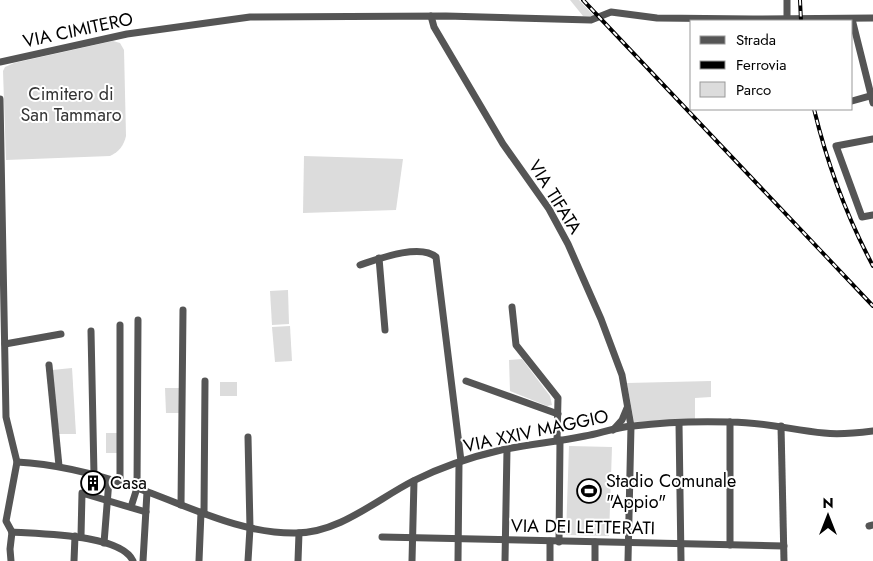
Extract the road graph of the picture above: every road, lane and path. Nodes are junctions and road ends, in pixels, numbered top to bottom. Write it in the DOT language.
graph roads {
  1 [pos="788,0"];
  2 [pos="431,16"];
  3 [pos="787,18"];
  4 [pos="852,18"];
  5 [pos="873,18"];
  6 [pos="853,22"];
  7 [pos="0,62"];
  8 [pos="872,95"];
  9 [pos="0,99"];
  10 [pos="853,101"];
  11 [pos="873,104"];
  12 [pos="873,138"];
  13 [pos="873,215"];
  14 [pos="379,258"];
  15 [pos="360,265"];
  16 [pos="512,307"];
  17 [pos="183,310"];
  18 [pos="138,320"];
  19 [pos="120,325"];
  20 [pos="385,330"];
  21 [pos="91,331"];
  22 [pos="61,334"];
  23 [pos="5,344"];
  24 [pos="49,365"];
  25 [pos="3,375"];
  26 [pos="466,381"];
  27 [pos="205,382"];
  28 [pos="627,405"];
  29 [pos="558,414"];
  30 [pos="3,416"];
  31 [pos="730,422"];
  32 [pos="679,423"];
  33 [pos="631,426"];
  34 [pos="785,426"];
  35 [pos="613,430"];
  36 [pos="873,431"];
  37 [pos="248,437"];
  38 [pos="559,440"];
  39 [pos="507,449"];
  40 [pos="16,462"];
  41 [pos="460,462"];
  42 [pos="59,466"];
  43 [pos="94,475"];
  44 [pos="109,480"];
  45 [pos="414,481"];
  46 [pos="120,483"];
  47 [pos="137,488"];
  48 [pos="148,492"];
  49 [pos="107,501"];
  50 [pos="181,505"];
  51 [pos="131,507"];
  52 [pos="146,512"];
  53 [pos="203,513"];
  54 [pos="3,521"];
  55 [pos="250,528"];
  56 [pos="12,532"];
  57 [pos="299,533"];
  58 [pos="78,536"];
  59 [pos="382,538"];
  60 [pos="413,539"];
  61 [pos="458,540"];
  62 [pos="505,541"];
  63 [pos="550,542"];
  64 [pos="559,542"];
  65 [pos="595,542"];
  66 [pos="104,543"];
  67 [pos="628,543"];
  68 [pos="681,544"];
  69 [pos="730,545"];
  70 [pos="784,546"];
  71 [pos="11,561"];
  72 [pos="74,561"];
  73 [pos="133,561"];
  74 [pos="143,561"];
  75 [pos="199,561"];
  76 [pos="248,561"];
  77 [pos="298,561"];
  78 [pos="412,561"];
  79 [pos="458,561"];
  80 [pos="505,561"];
  81 [pos="550,561"];
  82 [pos="595,561"];
  83 [pos="628,561"];
  84 [pos="681,561"];
  85 [pos="784,561"];
  1 -- 3 [label="street"];
  2 -- 3 [label="street, VIA CIMITERO"];
  2 -- 7 [label="street, VIA CIMITERO"];
  2 -- 28 [label="street, VIA TIFATA"];
  3 -- 4 [label="street, VIA CIMITERO"];
  4 -- 5 [label="street, VIA CIMITERO"];
  6 -- 8 [label="street"];
  8 -- 10 [label="street"];
  8 -- 11 [label="street"];
  9 -- 23 [label="street"];
  12 -- 13 [label="street"];
  14 -- 15 [label="street"];
  14 -- 20 [label="street"];
  14 -- 41 [label="street"];
  16 -- 29 [label="street"];
  17 -- 50 [label="street"];
  18 -- 47 [label="street"];
  19 -- 46 [label="street"];
  21 -- 43 [label="street"];
  22 -- 23 [label="street"];
  23 -- 25 [label="street"];
  24 -- 42 [label="street"];
  25 -- 30 [label="street"];
  26 -- 29 [label="street"];
  27 -- 53 [label="street"];
  28 -- 33 [label="street, VIA TIFATA"];
  28 -- 35 [label="street"];
  29 -- 38 [label="street"];
  30 -- 40 [label="street"];
  31 -- 32 [label="street, VIA XXIV MAGGIO"];
  31 -- 34 [label="street, VIA XXIV MAGGIO"];
  31 -- 69 [label="street"];
  32 -- 33 [label="street, VIA XXIV MAGGIO"];
  32 -- 68 [label="street"];
  33 -- 35 [label="street, VIA XXIV MAGGIO"];
  33 -- 67 [label="street, VIA TIFATA"];
  34 -- 36 [label="street, VIA XXIV MAGGIO"];
  34 -- 70 [label="street"];
  35 -- 38 [label="street, VIA XXIV MAGGIO"];
  37 -- 55 [label="street"];
  38 -- 39 [label="street, VIA XXIV MAGGIO"];
  38 -- 64 [label="street"];
  39 -- 41 [label="street, VIA XXIV MAGGIO"];
  39 -- 62 [label="street"];
  40 -- 42 [label="street, VIA XXIV MAGGIO"];
  40 -- 54 [label="street"];
  41 -- 45 [label="street, VIA XXIV MAGGIO"];
  41 -- 61 [label="street"];
  42 -- 43 [label="street, VIA XXIV MAGGIO"];
  43 -- 44 [label="street, VIA XXIV MAGGIO"];
  44 -- 46 [label="street, VIA XXIV MAGGIO"];
  44 -- 49 [label="street"];
  45 -- 57 [label="street, VIA XXIV MAGGIO"];
  45 -- 60 [label="street"];
  46 -- 47 [label="street, VIA XXIV MAGGIO"];
  47 -- 48 [label="street, VIA XXIV MAGGIO"];
  47 -- 51 [label="street"];
  48 -- 50 [label="street, VIA XXIV MAGGIO"];
  48 -- 52 [label="street"];
  49 -- 51 [label="street"];
  49 -- 58 [label="street"];
  49 -- 66 [label="street"];
  50 -- 53 [label="street, VIA XXIV MAGGIO"];
  51 -- 52 [label="street"];
  52 -- 74 [label="street"];
  53 -- 55 [label="street, VIA XXIV MAGGIO"];
  53 -- 75 [label="street"];
  54 -- 56 [label="street"];
  55 -- 57 [label="street, VIA XXIV MAGGIO"];
  55 -- 76 [label="street"];
  56 -- 58 [label="street"];
  56 -- 71 [label="street"];
  57 -- 77 [label="street"];
  58 -- 66 [label="street"];
  58 -- 72 [label="street"];
  59 -- 60 [label="street, VIA DEI LETTERATI"];
  60 -- 61 [label="street, VIA DEI LETTERATI"];
  60 -- 78 [label="street"];
  61 -- 62 [label="street, VIA DEI LETTERATI"];
  61 -- 79 [label="street"];
  62 -- 63 [label="street, VIA DEI LETTERATI"];
  62 -- 80 [label="street"];
  63 -- 64 [label="street, VIA DEI LETTERATI"];
  63 -- 81 [label="street"];
  64 -- 65 [label="street, VIA DEI LETTERATI"];
  65 -- 67 [label="street, VIA DEI LETTERATI"];
  65 -- 82 [label="street"];
  66 -- 73 [label="street"];
  67 -- 68 [label="street, VIA DEI LETTERATI"];
  67 -- 83 [label="street, VIA TIFATA"];
  68 -- 69 [label="street, VIA DEI LETTERATI"];
  68 -- 84 [label="street"];
  69 -- 70 [label="street, VIA DEI LETTERATI"];
  70 -- 85 [label="street"];
}
